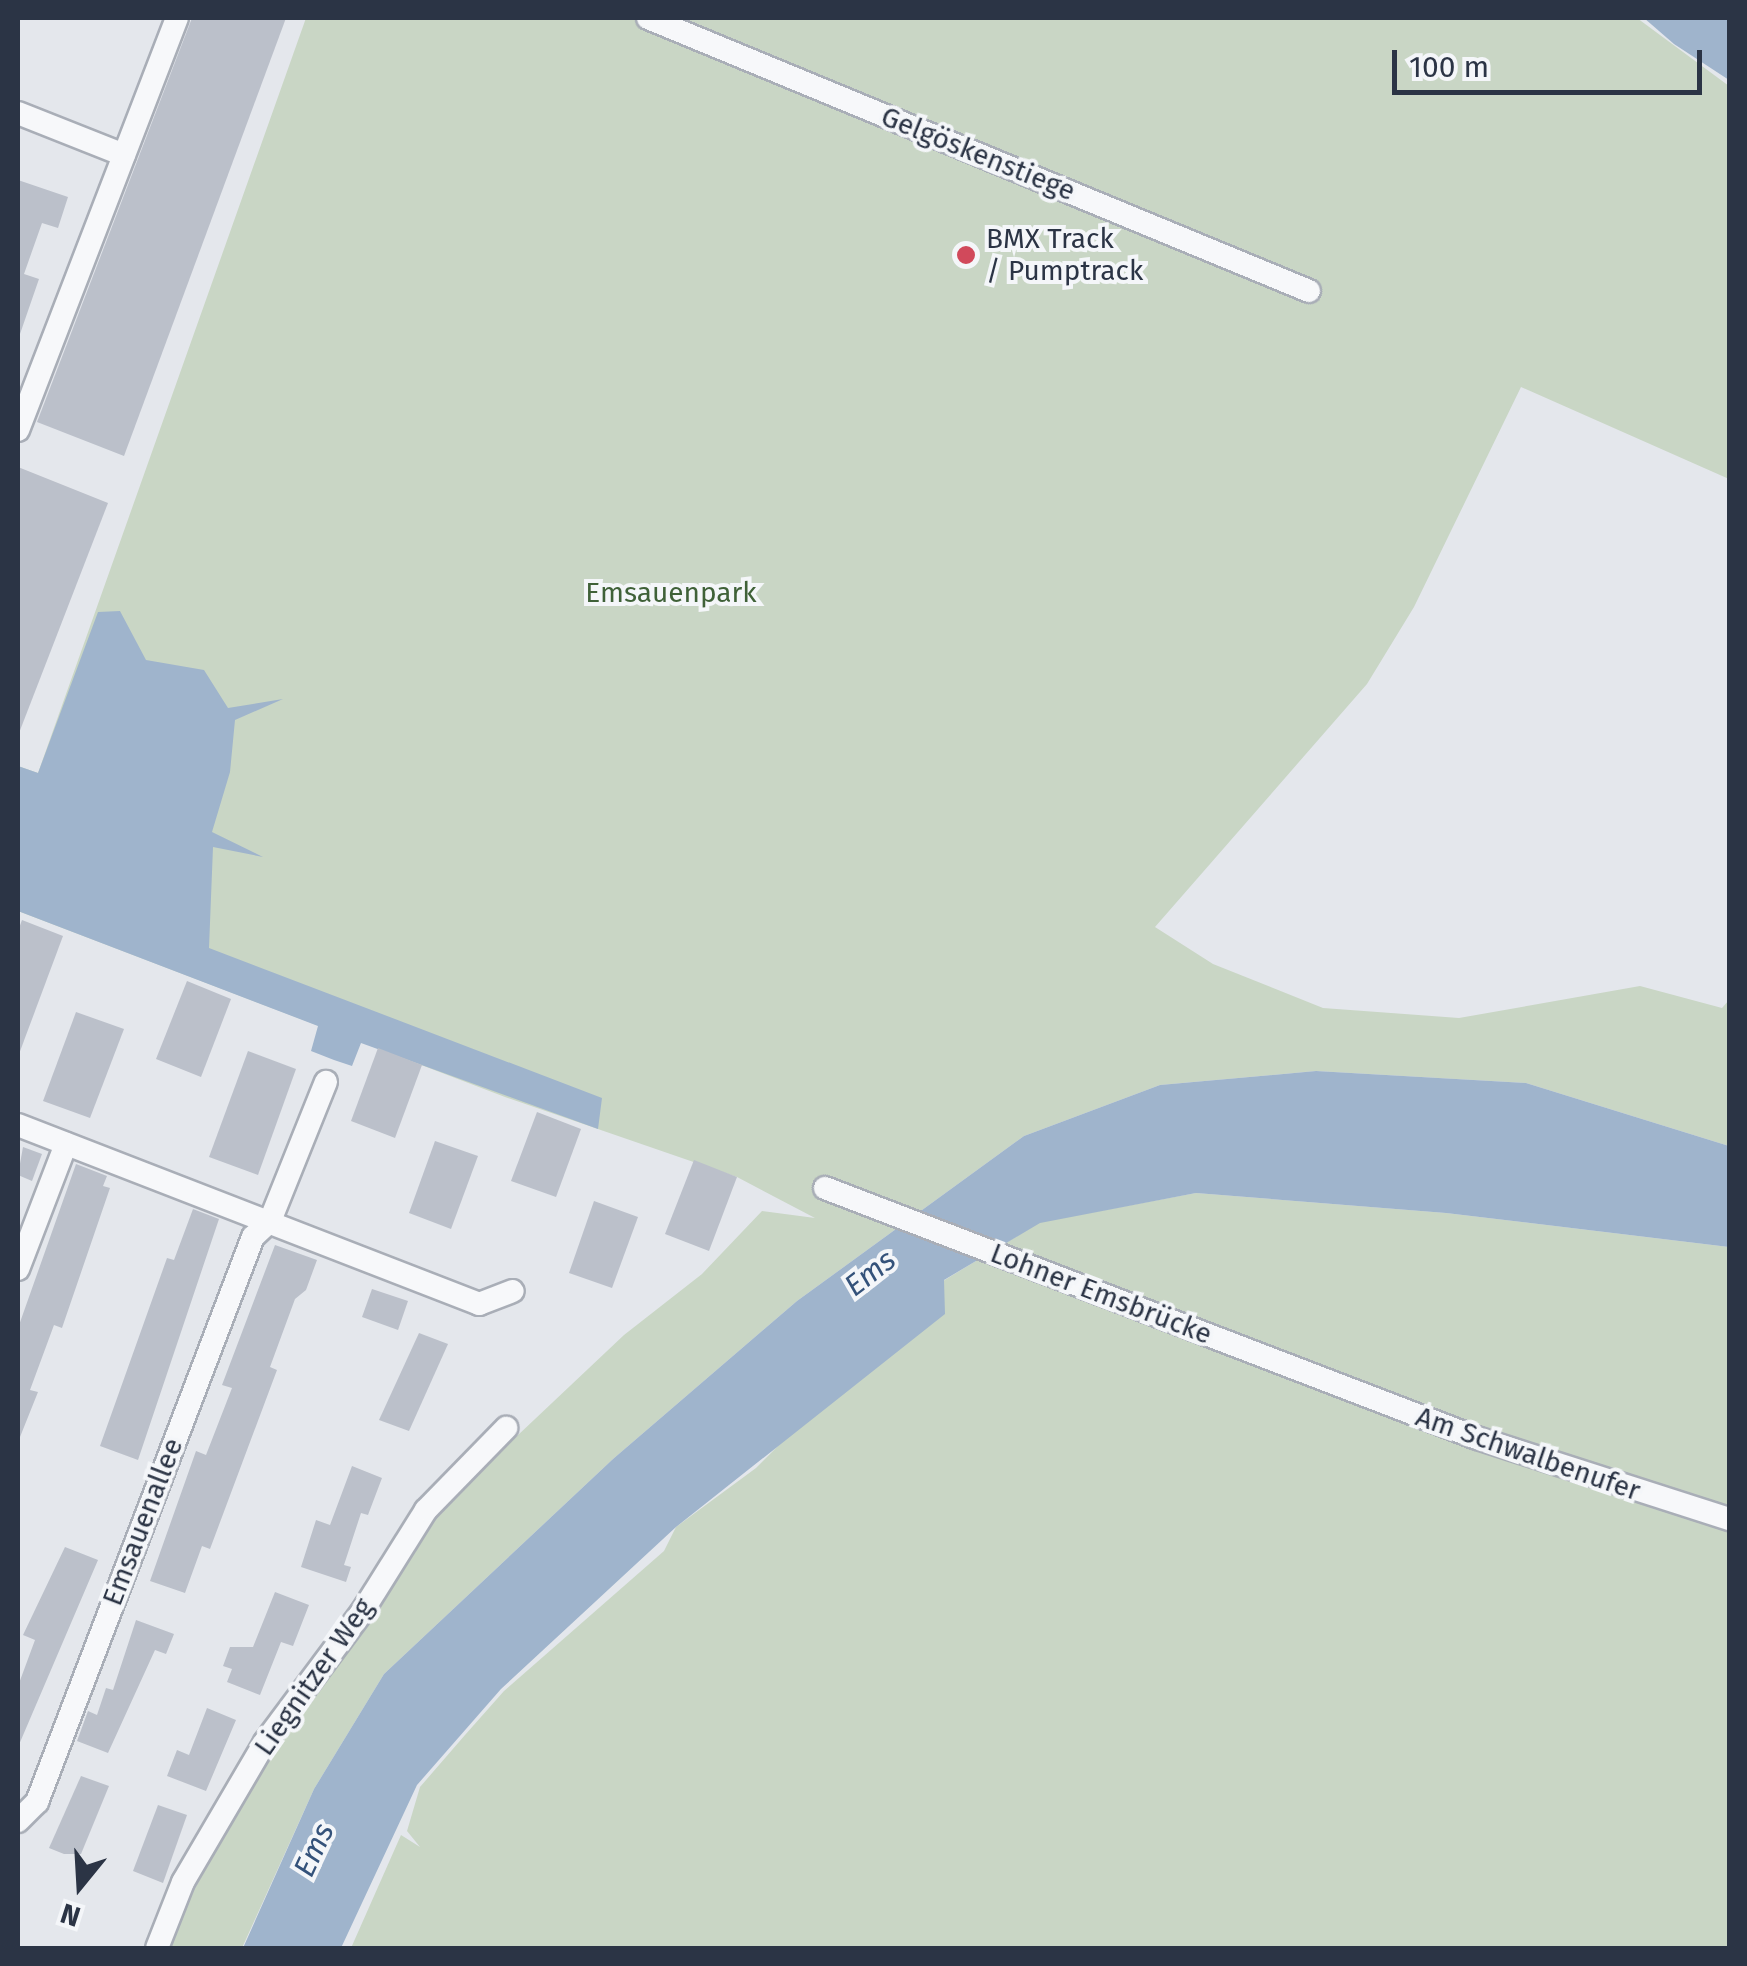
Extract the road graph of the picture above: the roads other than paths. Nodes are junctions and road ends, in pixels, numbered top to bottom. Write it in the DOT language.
graph roads {
  1 [pos="177,18"];
  2 [pos="648,18"];
  3 [pos="18,113"];
  4 [pos="124,154"];
  5 [pos="1309,290"];
  6 [pos="18,430"];
  7 [pos="326,1082"];
  8 [pos="18,1124"];
  9 [pos="66,1144"];
  10 [pos="825,1188"];
  11 [pos="270,1222"];
  12 [pos="18,1269"];
  13 [pos="513,1291"];
  14 [pos="1330,1381"];
  15 [pos="506,1428"];
  16 [pos="1730,1519"];
  17 [pos="18,1821"];
  18 [pos="157,1948"];
  1 -- 4 [label="street"];
  2 -- 5 [label="street, Gelgöskenstiege"];
  3 -- 4 [label="street"];
  4 -- 6 [label="street"];
  7 -- 11 [label="street, Emsauenallee"];
  8 -- 9 [label="street"];
  9 -- 11 [label="street"];
  9 -- 12 [label="street"];
  10 -- 14 [label="street, Lohner Emsbrücke"];
  11 -- 13 [label="street"];
  11 -- 17 [label="street, Emsauenallee"];
  14 -- 16 [label="street, Am Schwalbenufer"];
  15 -- 18 [label="street, Liegnitzer Weg"];
}
